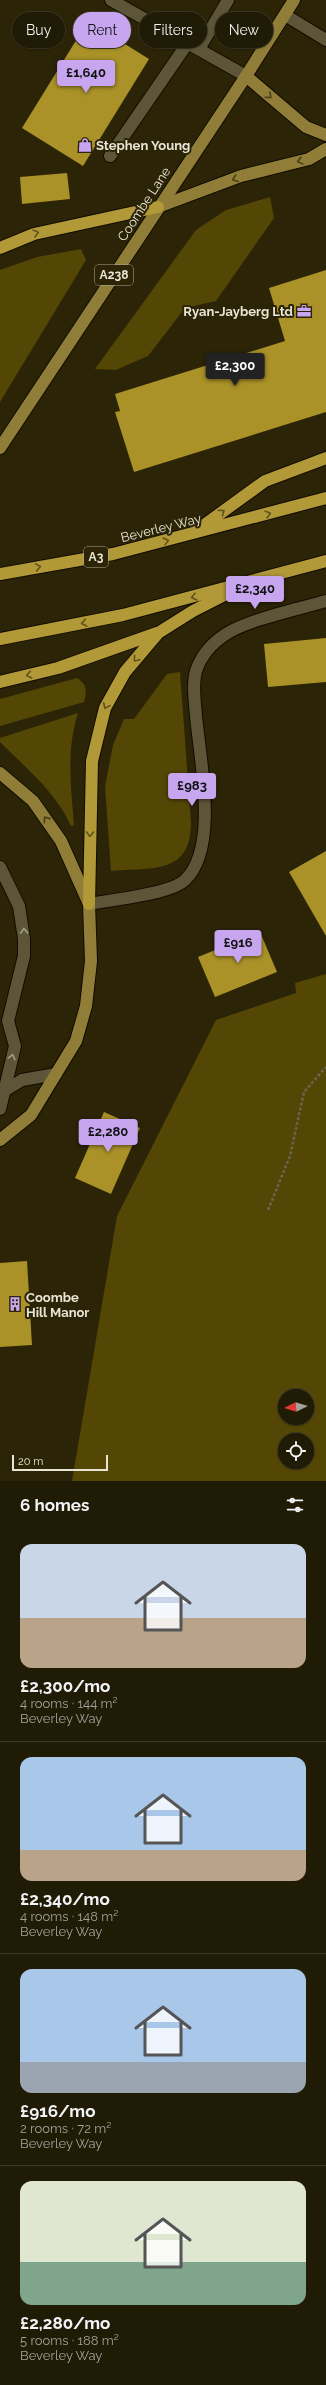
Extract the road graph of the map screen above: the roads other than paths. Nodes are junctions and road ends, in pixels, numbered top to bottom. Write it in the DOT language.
graph roads {
  1 [pos="111,0"];
  2 [pos="228,0"];
  3 [pos="294,0"];
  4 [pos="284,14"];
  5 [pos="139,16"];
  6 [pos="326,40"];
  7 [pos="184,48"];
  8 [pos="199,49"];
  9 [pos="246,76"];
  10 [pos="326,135"];
  11 [pos="326,149"];
  12 [pos="110,156"];
  13 [pos="158,207"];
  14 [pos="0,248"];
  15 [pos="0,448"];
  16 [pos="326,458"];
  17 [pos="326,498"];
  18 [pos="190,535"];
  19 [pos="326,561"];
  20 [pos="0,574"];
  21 [pos="248,583"];
  22 [pos="326,601"];
  23 [pos="158,633"];
  24 [pos="0,639"];
  25 [pos="0,682"];
  26 [pos="0,773"];
  27 [pos="0,867"];
  28 [pos="89,904"];
  29 [pos="56,1074"];
  30 [pos="2,1092"];
  31 [pos="0,1109"];
  32 [pos="0,1140"];
  1 -- 5 [label="street"];
  2 -- 8 [label="street"];
  3 -- 4 [label="main road, Coombe Lane / A238"];
  4 -- 6 [label="street"];
  4 -- 9 [label="main road, Coombe Lane / A238"];
  7 -- 12 [label="street"];
  8 -- 9 [label="street"];
  9 -- 10 [label="main road, one-way"];
  9 -- 13 [label="main road, Coombe Lane / A238"];
  11 -- 13 [label="main road, one-way"];
  14 -- 13 [label="highway, one-way"];
  13 -- 15 [label="main road, Coombe Lane / A238"];
  18 -- 16 [label="highway, one-way"];
  18 -- 17 [label="highway, Beverley Way / A3, one-way"];
  20 -- 18 [label="highway, Beverley Way / A3, one-way"];
  19 -- 21 [label="highway"];
  21 -- 23 [label="highway"];
  21 -- 24 [label="highway, one-way"];
  22 -- 28 [label="street"];
  23 -- 25 [label="highway, one-way"];
  23 -- 28 [label="highway, one-way"];
  28 -- 26 [label="main road, one-way"];
  30 -- 27 [label="street, one-way"];
  28 -- 29 [label="main road"];
  29 -- 30 [label="street"];
  29 -- 32 [label="main road"];
  30 -- 31 [label="street"];
}
